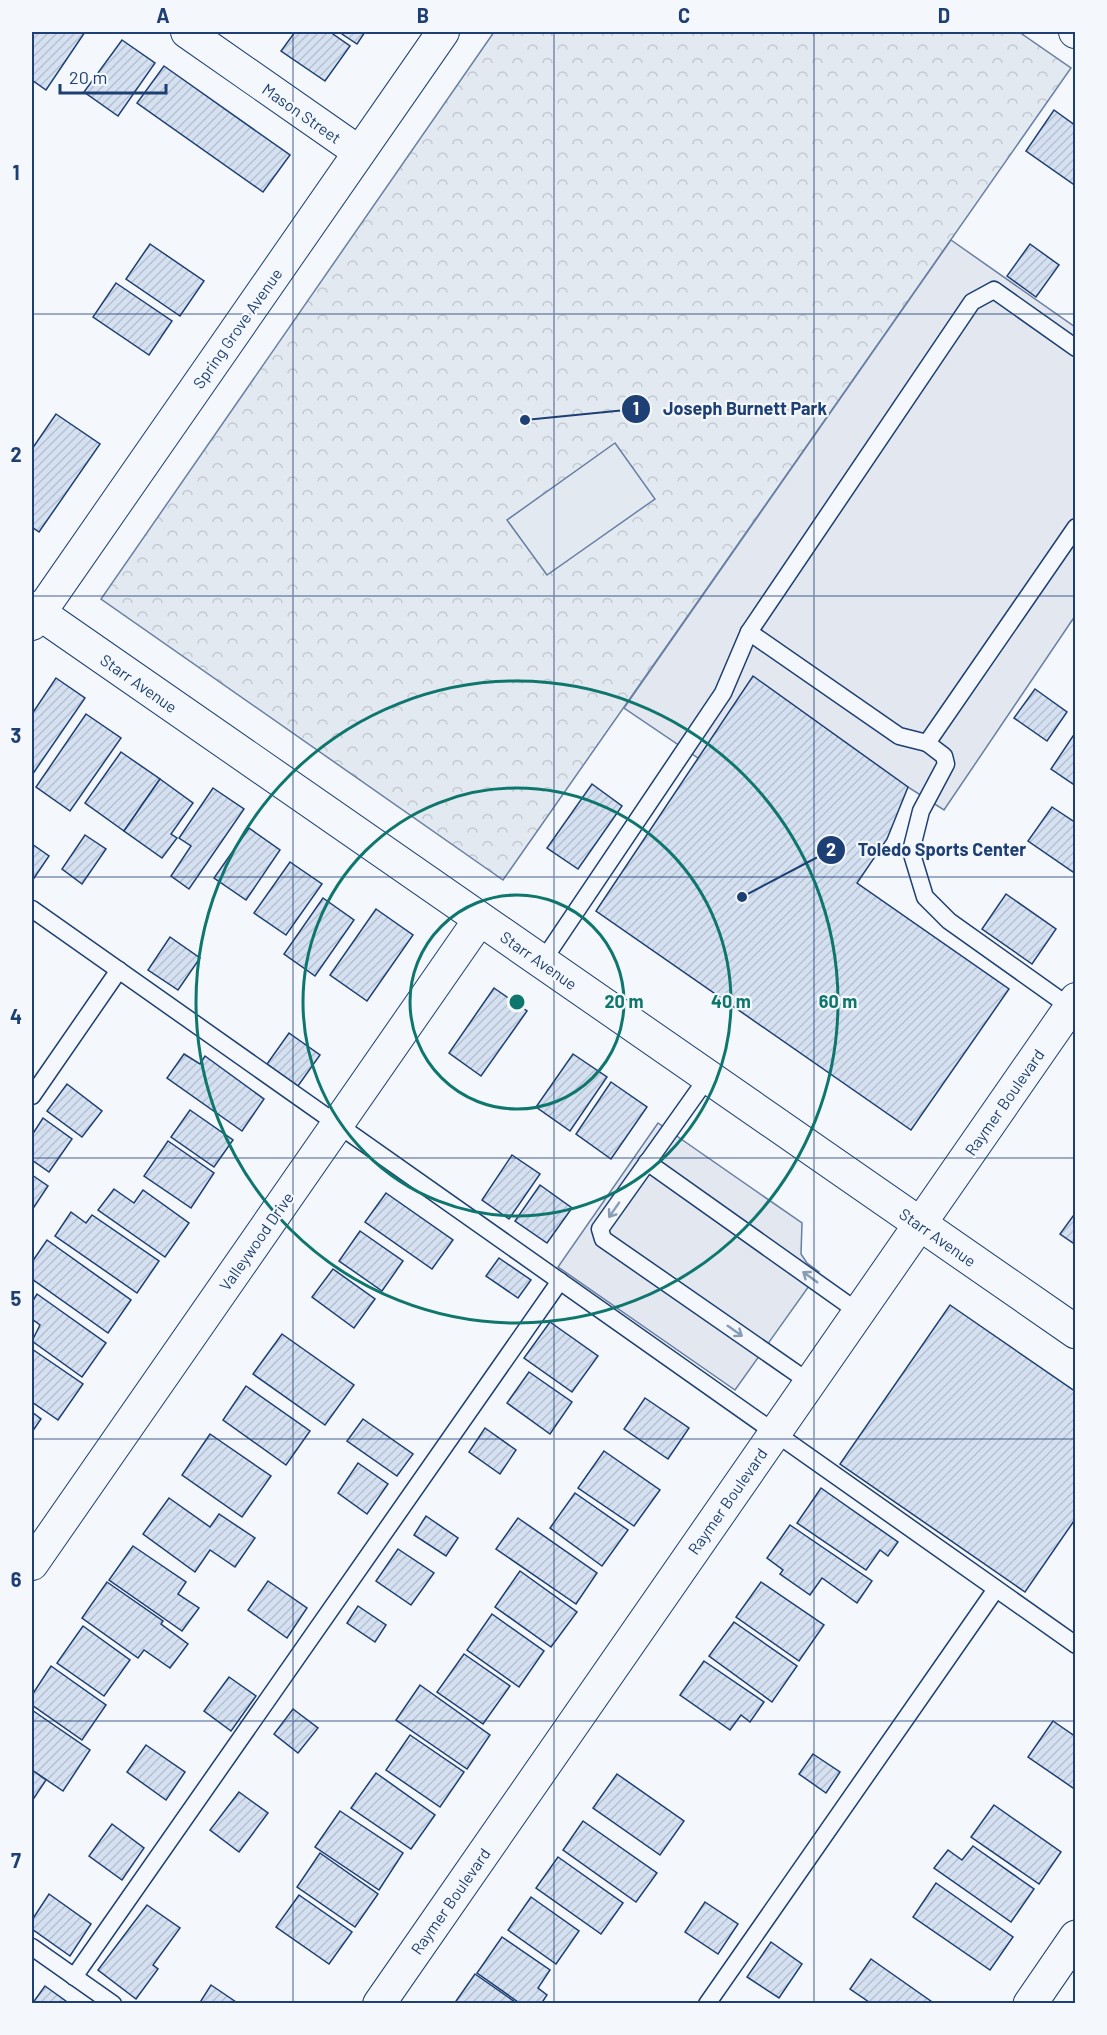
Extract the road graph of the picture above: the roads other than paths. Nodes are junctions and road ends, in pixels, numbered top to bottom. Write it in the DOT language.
graph roads {
  1 [pos="187,32"];
  2 [pos="443,32"];
  3 [pos="359,152"];
  4 [pos="1076,348"];
  5 [pos="1076,527"];
  6 [pos="34,615"];
  7 [pos="749,632"];
  8 [pos="927,743"];
  9 [pos="32,909"];
  10 [pos="480,919"];
  11 [pos="542,962"];
  12 [pos="119,970"];
  13 [pos="1074,1002"];
  14 [pos="708,1077"];
  15 [pos="32,1096"];
  16 [pos="337,1124"];
  17 [pos="647,1162"];
  18 [pos="919,1224"];
  19 [pos="560,1281"];
  20 [pos="858,1311"];
  21 [pos="1076,1332"];
  22 [pos="809,1382"];
  23 [pos="775,1433"];
  24 [pos="32,1564"];
  25 [pos="996,1589"];
  26 [pos="1076,1645"];
  27 [pos="1076,1937"];
  28 [pos="32,1947"];
  29 [pos="75,1977"];
  30 [pos="113,2004"];
  31 [pos="379,2004"];
  32 [pos="707,2004"];
  33 [pos="1030,2004"];
  1 -- 3 [label="street, Mason Street"];
  2 -- 3 [label="street, Spring Grove Avenue"];
  3 -- 6 [label="street, Spring Grove Avenue"];
  4 -- 7 [label="lane"];
  5 -- 8 [label="lane"];
  6 -- 10 [label="main road, Starr Avenue"];
  7 -- 8 [label="lane"];
  7 -- 11 [label="lane"];
  8 -- 13 [label="lane"];
  9 -- 12 [label="lane"];
  10 -- 11 [label="main road, Starr Avenue"];
  10 -- 16 [label="street, Valleywood Drive"];
  11 -- 14 [label="main road, Starr Avenue"];
  12 -- 15 [label="lane"];
  12 -- 16 [label="lane"];
  13 -- 18 [label="street, Raymer Boulevard"];
  14 -- 17 [label="lane"];
  14 -- 18 [label="main road, Starr Avenue"];
  16 -- 19 [label="lane"];
  16 -- 24 [label="street, Valleywood Drive"];
  20 -- 17 [label="lane, one-way"];
  17 -- 22 [label="lane, one-way"];
  18 -- 20 [label="street, Raymer Boulevard"];
  18 -- 21 [label="main road, Starr Avenue"];
  19 -- 23 [label="lane"];
  19 -- 29 [label="lane"];
  20 -- 22 [label="street, Raymer Boulevard"];
  22 -- 23 [label="street, Raymer Boulevard"];
  23 -- 25 [label="lane"];
  23 -- 31 [label="street, Raymer Boulevard"];
  25 -- 26 [label="lane"];
  25 -- 32 [label="lane"];
  27 -- 33 [label="main road"];
  28 -- 29 [label="lane"];
  29 -- 30 [label="lane"];
}
